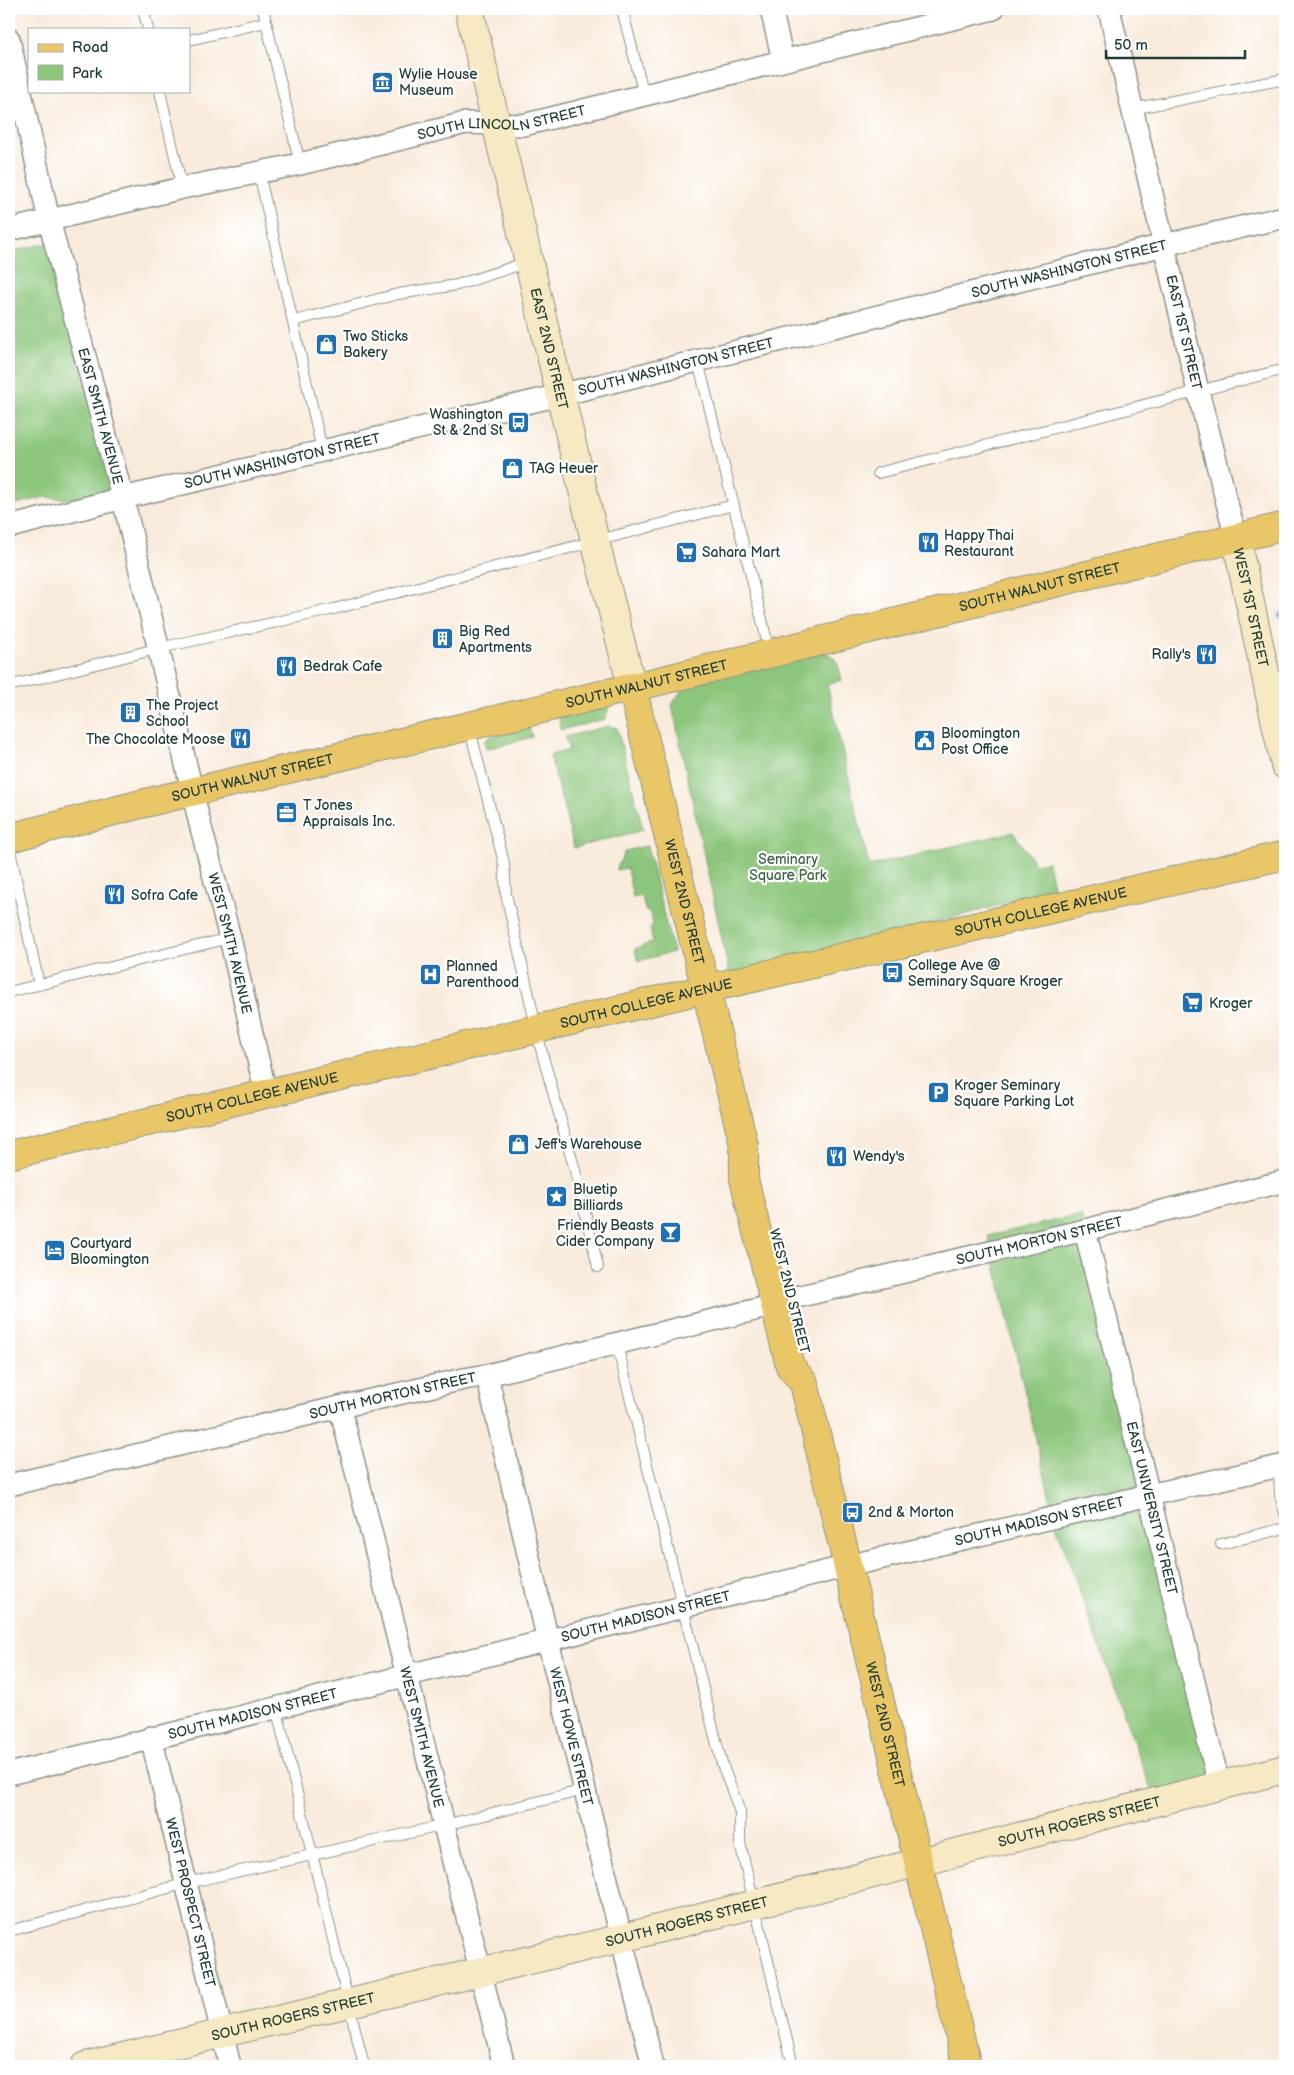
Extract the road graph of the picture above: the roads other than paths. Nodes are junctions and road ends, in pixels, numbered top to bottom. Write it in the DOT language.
graph roads {
  1 [pos="143,9"];
  2 [pos="263,9"];
  3 [pos="469,9"];
  4 [pos="622,9"];
  5 [pos="771,9"];
  6 [pos="993,9"];
  7 [pos="1109,9"];
  8 [pos="963,13"];
  9 [pos="266,22"];
  10 [pos="148,28"];
  11 [pos="190,40"];
  12 [pos="10,46"];
  13 [pos="783,60"];
  14 [pos="24,79"];
  15 [pos="1285,79"];
  16 [pos="160,92"];
  17 [pos="644,94"];
  18 [pos="1132,110"];
  19 [pos="496,123"];
  20 [pos="300,164"];
  21 [pos="259,173"];
  22 [pos="182,188"];
  23 [pos="1285,218"];
  24 [pos="49,220"];
  25 [pos="9,230"];
  26 [pos="1164,245"];
  27 [pos="529,262"];
  28 [pos="294,321"];
  29 [pos="698,361"];
  30 [pos="1285,369"];
  31 [pos="1198,391"];
  32 [pos="560,395"];
  33 [pos="322,450"];
  34 [pos="878,473"];
  35 [pos="123,498"];
  36 [pos="734,505"];
  37 [pos="1285,526"];
  38 [pos="9,527"];
  39 [pos="1236,538"];
  40 [pos="595,541"];
  41 [pos="160,648"];
  42 [pos="769,653"];
  43 [pos="9,686"];
  44 [pos="632,687"];
  45 [pos="469,725"];
  46 [pos="1285,765"];
  47 [pos="193,793"];
  48 [pos="9,838"];
  49 [pos="9,846"];
  50 [pos="1285,855"];
  51 [pos="230,938"];
  52 [pos="39,985"];
  53 [pos="704,989"];
  54 [pos="9,992"];
  55 [pos="537,1029"];
  56 [pos="266,1094"];
  57 [pos="9,1155"];
  58 [pos="1285,1180"];
  59 [pos="1085,1230"];
  60 [pos="598,1267"];
  61 [pos="783,1302"];
  62 [pos="617,1345"];
  63 [pos="487,1375"];
  64 [pos="340,1407"];
  65 [pos="1282,1466"];
  66 [pos="9,1485"];
  67 [pos="1149,1495"];
  68 [pos="1285,1514"];
  69 [pos="1285,1528"];
  70 [pos="1221,1544"];
  71 [pos="848,1566"];
  72 [pos="683,1606"];
  73 [pos="548,1641"];
  74 [pos="406,1676"];
  75 [pos="276,1707"];
  76 [pos="151,1737"];
  77 [pos="1285,1768"];
  78 [pos="9,1774"];
  79 [pos="1219,1785"];
  80 [pos="584,1790"];
  81 [pos="445,1825"];
  82 [pos="312,1855"];
  83 [pos="920,1862"];
  84 [pos="187,1883"];
  85 [pos="756,1903"];
  86 [pos="9,1930"];
  87 [pos="622,1938"];
  88 [pos="480,1971"];
  89 [pos="348,2002"];
  90 [pos="222,2033"];
  91 [pos="85,2066"];
  92 [pos="230,2066"];
  93 [pos="364,2066"];
  94 [pos="504,2066"];
  95 [pos="654,2066"];
  96 [pos="793,2066"];
  97 [pos="968,2066"];
  1 -- 10 [label="lane"];
  2 -- 9 [label="lane"];
  3 -- 19 [label="street, EAST 2ND STREET"];
  4 -- 17 [label="lane"];
  5 -- 13 [label="street"];
  6 -- 8 [label="street, SOUTH LINCOLN STREET"];
  7 -- 18 [label="street, EAST 1ST STREET"];
  8 -- 13 [label="street, SOUTH LINCOLN STREET"];
  9 -- 11 [label="lane"];
  9 -- 20 [label="lane"];
  12 -- 14 [label="street, EAST SMITH AVENUE"];
  13 -- 17 [label="street, SOUTH LINCOLN STREET"];
  14 -- 24 [label="street, EAST SMITH AVENUE"];
  15 -- 18 [label="lane"];
  16 -- 22 [label="lane"];
  17 -- 19 [label="street, SOUTH LINCOLN STREET"];
  18 -- 26 [label="street, EAST 1ST STREET"];
  19 -- 20 [label="street, SOUTH LINCOLN STREET"];
  19 -- 27 [label="street, EAST 2ND STREET"];
  20 -- 21 [label="street, SOUTH LINCOLN STREET"];
  21 -- 22 [label="street, SOUTH LINCOLN STREET"];
  21 -- 28 [label="lane"];
  22 -- 24 [label="street, SOUTH LINCOLN STREET"];
  23 -- 26 [label="street, SOUTH WASHINGTON STREET"];
  24 -- 25 [label="street, SOUTH LINCOLN STREET"];
  24 -- 35 [label="street, EAST SMITH AVENUE"];
  26 -- 29 [label="street, SOUTH WASHINGTON STREET"];
  26 -- 31 [label="street, EAST 1ST STREET"];
  27 -- 28 [label="lane"];
  27 -- 32 [label="street, EAST 2ND STREET"];
  28 -- 33 [label="lane"];
  29 -- 32 [label="street, SOUTH WASHINGTON STREET"];
  29 -- 36 [label="lane"];
  30 -- 31 [label="lane"];
  31 -- 34 [label="lane"];
  31 -- 39 [label="street, EAST 1ST STREET"];
  32 -- 33 [label="street, SOUTH WASHINGTON STREET"];
  32 -- 40 [label="street, EAST 2ND STREET"];
  33 -- 35 [label="street, SOUTH WASHINGTON STREET"];
  35 -- 38 [label="street, SOUTH WASHINGTON STREET"];
  35 -- 41 [label="street, EAST SMITH AVENUE"];
  36 -- 40 [label="lane"];
  36 -- 42 [label="lane"];
  37 -- 39 [label="main road, SOUTH WALNUT STREET"];
  39 -- 42 [label="main road, SOUTH WALNUT STREET"];
  39 -- 46 [label="street, WEST 1ST STREET"];
  40 -- 41 [label="lane"];
  40 -- 44 [label="street, EAST 2ND STREET"];
  41 -- 43 [label="lane"];
  41 -- 47 [label="street, EAST SMITH AVENUE"];
  42 -- 44 [label="main road, SOUTH WALNUT STREET"];
  44 -- 45 [label="main road, SOUTH WALNUT STREET"];
  44 -- 53 [label="main road, WEST 2ND STREET"];
  45 -- 47 [label="main road, SOUTH WALNUT STREET"];
  45 -- 55 [label="lane"];
  47 -- 48 [label="main road, SOUTH WALNUT STREET"];
  47 -- 51 [label="street, WEST SMITH AVENUE"];
  49 -- 52 [label="lane"];
  50 -- 53 [label="main road, SOUTH COLLEGE AVENUE"];
  51 -- 52 [label="lane"];
  51 -- 56 [label="street, WEST SMITH AVENUE"];
  52 -- 54 [label="lane"];
  53 -- 55 [label="main road, SOUTH COLLEGE AVENUE"];
  53 -- 61 [label="main road, WEST 2ND STREET"];
  55 -- 56 [label="main road, SOUTH COLLEGE AVENUE"];
  55 -- 60 [label="lane"];
  56 -- 57 [label="main road, SOUTH COLLEGE AVENUE"];
  58 -- 59 [label="street, SOUTH MORTON STREET"];
  59 -- 61 [label="street, SOUTH MORTON STREET"];
  59 -- 67 [label="street, EAST UNIVERSITY STREET"];
  61 -- 62 [label="street, SOUTH MORTON STREET"];
  61 -- 71 [label="main road, WEST 2ND STREET"];
  62 -- 63 [label="street, SOUTH MORTON STREET"];
  62 -- 72 [label="lane"];
  63 -- 64 [label="street, SOUTH MORTON STREET"];
  63 -- 73 [label="street, WEST HOWE STREET"];
  64 -- 66 [label="street, SOUTH MORTON STREET"];
  64 -- 74 [label="street, WEST SMITH AVENUE"];
  65 -- 67 [label="street, SOUTH MADISON STREET"];
  65 -- 68 [label="lane"];
  67 -- 71 [label="street, SOUTH MADISON STREET"];
  67 -- 79 [label="street, EAST UNIVERSITY STREET"];
  69 -- 70 [label="lane"];
  71 -- 72 [label="street, SOUTH MADISON STREET"];
  71 -- 83 [label="main road, WEST 2ND STREET"];
  72 -- 73 [label="street, SOUTH MADISON STREET"];
  72 -- 85 [label="lane"];
  73 -- 74 [label="street, SOUTH MADISON STREET"];
  73 -- 80 [label="street, WEST HOWE STREET"];
  74 -- 75 [label="street, SOUTH MADISON STREET"];
  74 -- 81 [label="street, WEST SMITH AVENUE"];
  75 -- 76 [label="street, SOUTH MADISON STREET"];
  75 -- 82 [label="lane"];
  76 -- 78 [label="street, SOUTH MADISON STREET"];
  76 -- 84 [label="street, WEST PROSPECT STREET"];
  77 -- 79 [label="street, SOUTH ROGERS STREET"];
  79 -- 83 [label="street, SOUTH ROGERS STREET"];
  80 -- 81 [label="lane"];
  80 -- 87 [label="street, WEST HOWE STREET"];
  81 -- 82 [label="lane"];
  81 -- 88 [label="street, WEST SMITH AVENUE"];
  82 -- 84 [label="lane"];
  82 -- 89 [label="lane"];
  83 -- 85 [label="street, SOUTH ROGERS STREET"];
  83 -- 97 [label="main road, WEST 2ND STREET"];
  84 -- 86 [label="lane"];
  84 -- 90 [label="street, WEST PROSPECT STREET"];
  85 -- 87 [label="street, SOUTH ROGERS STREET"];
  85 -- 96 [label="lane"];
  87 -- 88 [label="street, SOUTH ROGERS STREET"];
  87 -- 95 [label="street, WEST HOWE STREET"];
  88 -- 89 [label="street, SOUTH ROGERS STREET"];
  88 -- 94 [label="street, WEST SMITH AVENUE"];
  89 -- 90 [label="street, SOUTH ROGERS STREET"];
  89 -- 93 [label="lane"];
  90 -- 91 [label="street, SOUTH ROGERS STREET"];
  90 -- 92 [label="street, WEST PROSPECT STREET"];
}
